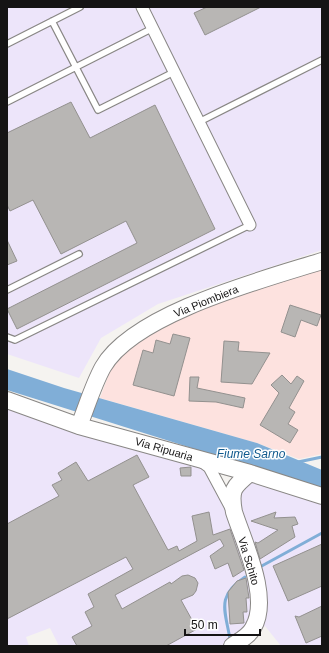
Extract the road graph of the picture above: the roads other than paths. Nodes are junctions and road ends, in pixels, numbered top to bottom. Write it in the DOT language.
graph roads {
  1 [pos="80,7"];
  2 [pos="142,7"];
  3 [pos="52,21"];
  4 [pos="153,28"];
  5 [pos="7,44"];
  6 [pos="322,60"];
  7 [pos="75,67"];
  8 [pos="174,72"];
  9 [pos="7,102"];
  10 [pos="199,122"];
  11 [pos="250,225"];
  12 [pos="79,254"];
  13 [pos="322,261"];
  14 [pos="7,290"];
  15 [pos="7,337"];
  16 [pos="7,400"];
  17 [pos="79,426"];
  18 [pos="197,458"];
  19 [pos="250,473"];
  20 [pos="322,496"];
  21 [pos="234,512"];
  22 [pos="232,646"];
  1 -- 3 [label="lane"];
  2 -- 4 [label="street"];
  3 -- 5 [label="lane"];
  3 -- 7 [label="lane"];
  4 -- 7 [label="lane"];
  4 -- 8 [label="street"];
  6 -- 10 [label="lane"];
  7 -- 8 [label="lane"];
  7 -- 9 [label="lane"];
  8 -- 10 [label="street"];
  10 -- 11 [label="street"];
  11 -- 15 [label="lane"];
  12 -- 14 [label="lane"];
  13 -- 17 [label="street, Via Piombiera"];
  16 -- 17 [label="street, Via Ripuaria"];
  17 -- 18 [label="street, Via Ripuaria"];
  18 -- 19 [label="street, Via Ripuaria"];
  18 -- 21 [label="street"];
  19 -- 20 [label="street, Via Ripuaria"];
  19 -- 21 [label="street, Via Schito"];
  21 -- 22 [label="street, Via Schito"];
}
